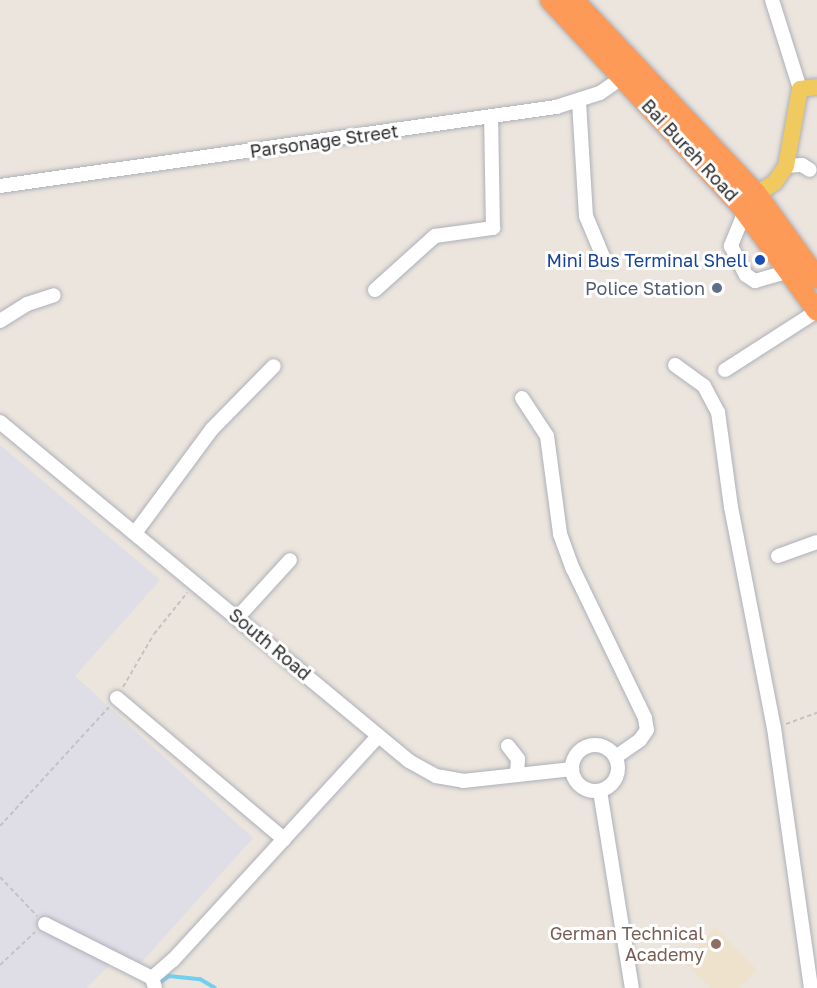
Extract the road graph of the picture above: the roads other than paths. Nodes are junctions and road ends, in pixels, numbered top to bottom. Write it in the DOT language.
graph roads {
  1 [pos="550,0"];
  2 [pos="573,0"];
  3 [pos="772,0"];
  4 [pos="630,72"];
  5 [pos="817,87"];
  6 [pos="800,89"];
  7 [pos="579,102"];
  8 [pos="491,117"];
  9 [pos="786,166"];
  10 [pos="810,170"];
  11 [pos="0,186"];
  12 [pos="756,193"];
  13 [pos="743,208"];
  14 [pos="604,259"];
  15 [pos="790,271"];
  16 [pos="817,278"];
  17 [pos="375,290"];
  18 [pos="54,295"];
  19 [pos="817,311"];
  20 [pos="0,321"];
  21 [pos="675,365"];
  22 [pos="274,366"];
  23 [pos="725,370"];
  24 [pos="522,398"];
  25 [pos="0,422"];
  26 [pos="135,533"];
  27 [pos="817,542"];
  28 [pos="778,556"];
  29 [pos="290,560"];
  30 [pos="238,617"];
  31 [pos="117,698"];
  32 [pos="378,736"];
  33 [pos="508,746"];
  34 [pos="615,757"];
  35 [pos="572,769"];
  36 [pos="517,774"];
  37 [pos="600,791"];
  38 [pos="284,839"];
  39 [pos="45,924"];
  40 [pos="153,983"];
  41 [pos="632,988"];
  42 [pos="811,988"];
  1 -- 4 [label="highway, Bai Bureh Road"];
  2 -- 4 [label="highway"];
  3 -- 6 [label="street"];
  4 -- 7 [label="street, Parsonage Street"];
  4 -- 12 [label="highway"];
  4 -- 13 [label="highway, Bai Bureh Road"];
  5 -- 6 [label="main road"];
  6 -- 9 [label="main road"];
  7 -- 8 [label="street, Parsonage Street"];
  7 -- 14 [label="street"];
  8 -- 11 [label="street, Parsonage Street"];
  8 -- 17 [label="street"];
  9 -- 10 [label="street"];
  9 -- 12 [label="main road"];
  12 -- 13 [label="main road"];
  12 -- 16 [label="highway"];
  13 -- 15 [label="highway, Bai Bureh Road"];
  13 -- 15 [label="street"];
  15 -- 19 [label="highway, Bai Bureh Road"];
  18 -- 20 [label="street"];
  19 -- 23 [label="street"];
  21 -- 42 [label="street"];
  22 -- 26 [label="street"];
  24 -- 34 [label="street"];
  25 -- 26 [label="street, South Road"];
  26 -- 30 [label="street, South Road"];
  27 -- 28 [label="street"];
  29 -- 30 [label="street"];
  30 -- 32 [label="street, South Road"];
  31 -- 38 [label="street"];
  32 -- 36 [label="street, South Road"];
  32 -- 38 [label="street"];
  33 -- 36 [label="street"];
  34 -- 35 [label="street"];
  34 -- 37 [label="street"];
  35 -- 36 [label="street, South Road"];
  35 -- 37 [label="street"];
  37 -- 41 [label="street"];
  38 -- 40 [label="street"];
  39 -- 40 [label="street"];
}
